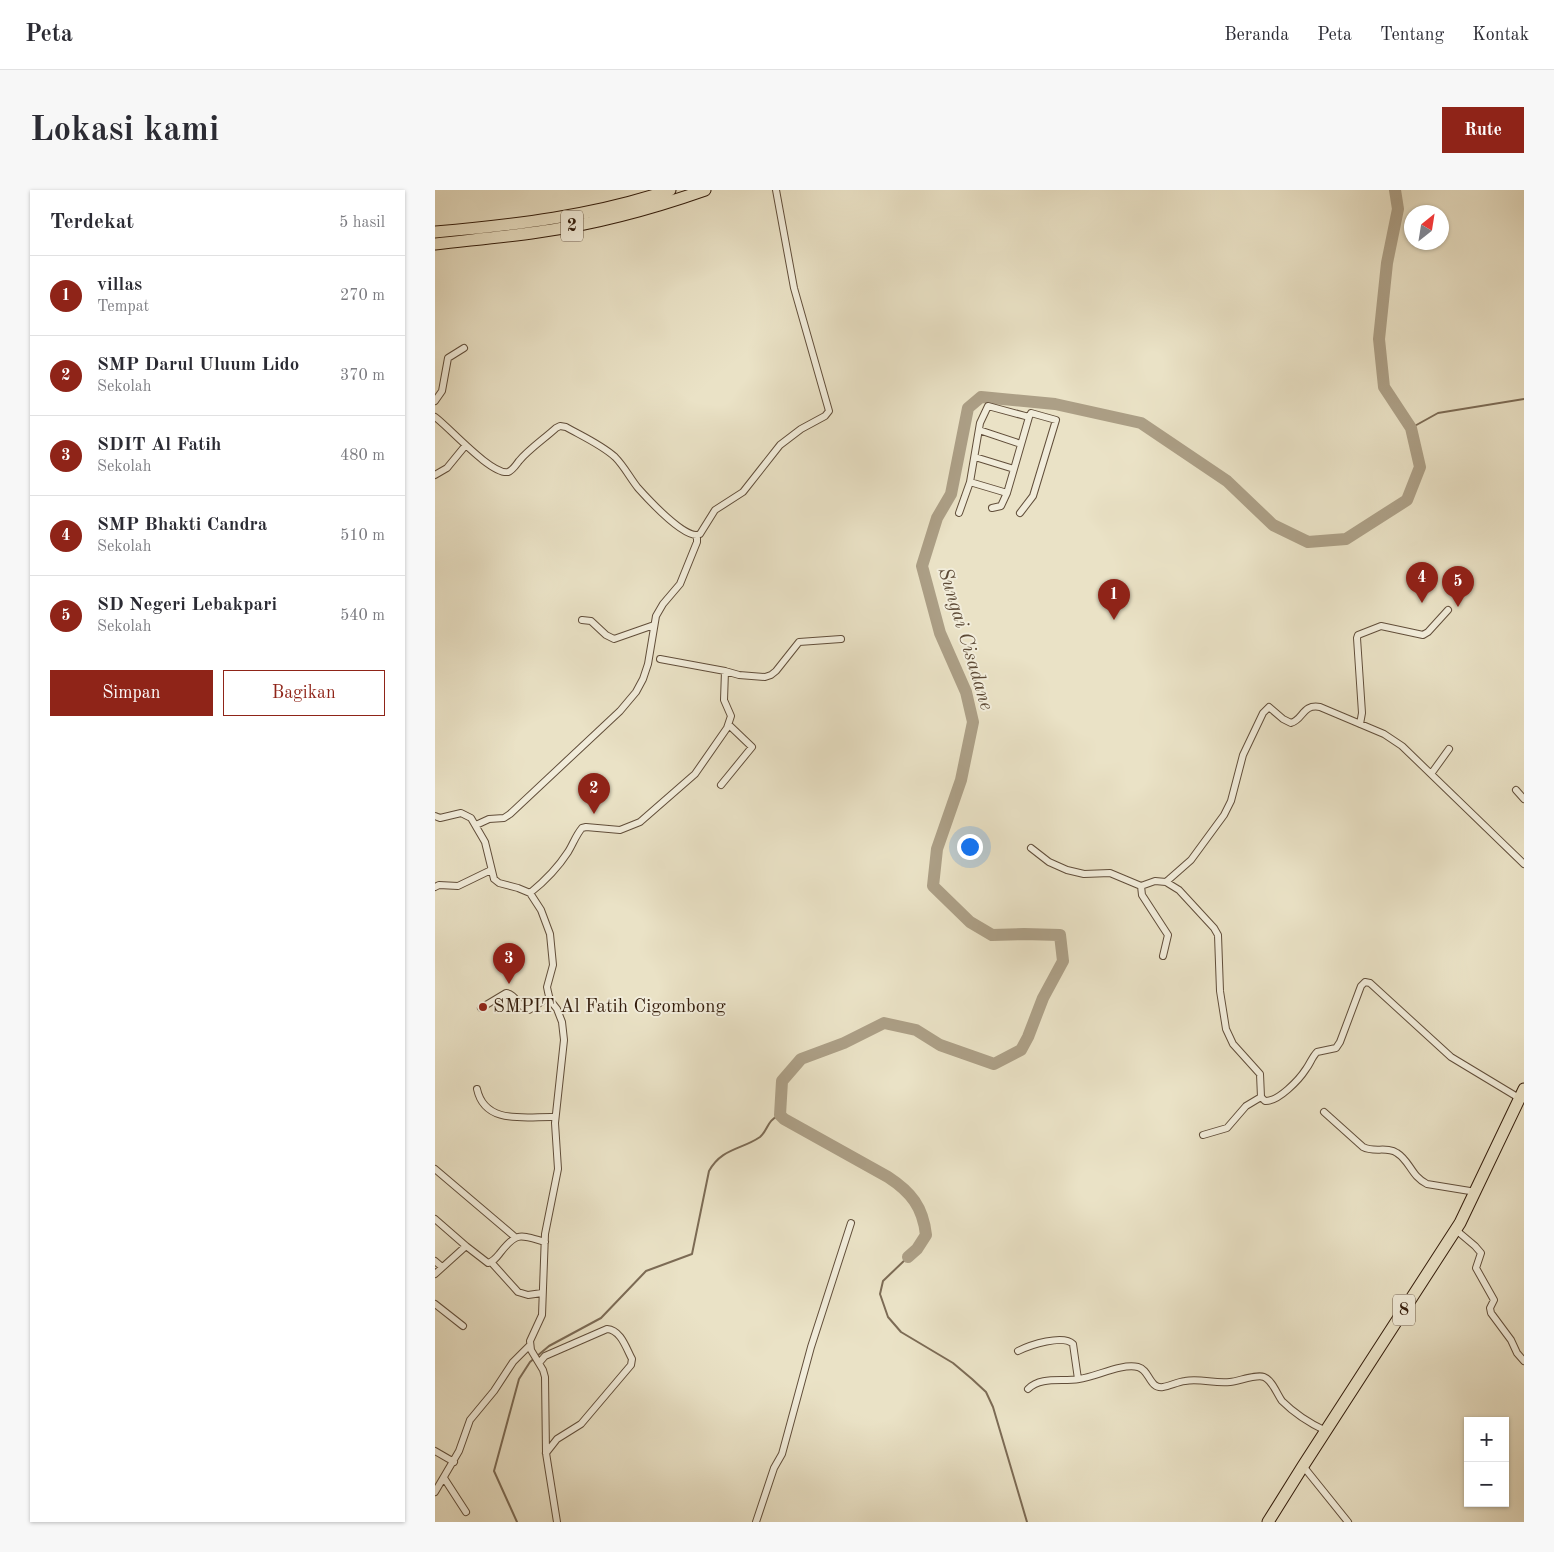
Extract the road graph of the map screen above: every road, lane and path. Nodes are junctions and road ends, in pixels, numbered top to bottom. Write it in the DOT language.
graph roads {
  1 [pos="670,190"];
  2 [pos="705,190"];
  3 [pos="776,193"];
  4 [pos="435,232"];
  5 [pos="435,244"];
  6 [pos="464,348"];
  7 [pos="435,401"];
  8 [pos="435,417"];
  9 [pos="1029,417"];
  10 [pos="979,430"];
  11 [pos="1021,444"];
  12 [pos="465,446"];
  13 [pos="975,456"];
  14 [pos="1014,469"];
  15 [pos="435,475"];
  16 [pos="970,482"];
  17 [pos="1007,492"];
  18 [pos="992,508"];
  19 [pos="959,513"];
  20 [pos="1020,513"];
  21 [pos="697,536"];
  22 [pos="1448,610"];
  23 [pos="582,620"];
  24 [pos="654,625"];
  25 [pos="841,639"];
  26 [pos="660,660"];
  27 [pos="725,671"];
  28 [pos="1360,724"];
  29 [pos="729,725"];
  30 [pos="1449,750"];
  31 [pos="1431,774"];
  32 [pos="721,785"];
  33 [pos="1516,790"];
  34 [pos="1524,799"];
  35 [pos="437,819"];
  36 [pos="476,825"];
  37 [pos="1031,848"];
  38 [pos="1524,864"];
  39 [pos="491,870"];
  40 [pos="1166,882"];
  41 [pos="1141,886"];
  42 [pos="435,887"];
  43 [pos="529,893"];
  44 [pos="1163,956"];
  45 [pos="549,996"];
  46 [pos="481,1008"];
  47 [pos="477,1089"];
  48 [pos="1522,1094"];
  49 [pos="1261,1098"];
  50 [pos="1324,1112"];
  51 [pos="555,1116"];
  52 [pos="1203,1135"];
  53 [pos="435,1169"];
  54 [pos="1476,1192"];
  55 [pos="435,1219"];
  56 [pos="851,1223"];
  57 [pos="1455,1230"];
  58 [pos="515,1237"];
  59 [pos="545,1242"];
  60 [pos="466,1246"];
  61 [pos="435,1260"];
  62 [pos="491,1262"];
  63 [pos="442,1267"];
  64 [pos="435,1274"];
  65 [pos="542,1293"];
  66 [pos="435,1304"];
  67 [pos="463,1326"];
  68 [pos="531,1348"];
  69 [pos="1018,1351"];
  70 [pos="1524,1361"];
  71 [pos="539,1362"];
  72 [pos="1078,1379"];
  73 [pos="1028,1389"];
  74 [pos="1326,1431"];
  75 [pos="435,1451"];
  76 [pos="546,1453"];
  77 [pos="454,1462"];
  78 [pos="1303,1466"];
  79 [pos="444,1478"];
  80 [pos="435,1492"];
  81 [pos="466,1512"];
  82 [pos="557,1522"];
  83 [pos="756,1522"];
  84 [pos="1268,1522"];
  85 [pos="1348,1522"];
  1 -- 4 [label="highway, 2"];
  2 -- 5 [label="highway, 2"];
  3 -- 21 [label="street"];
  6 -- 7 [label="street"];
  8 -- 12 [label="street"];
  9 -- 10 [label="street"];
  9 -- 11 [label="street"];
  9 -- 20 [label="street"];
  10 -- 11 [label="street"];
  10 -- 13 [label="street"];
  11 -- 14 [label="street"];
  12 -- 15 [label="street"];
  12 -- 21 [label="street"];
  13 -- 14 [label="street"];
  13 -- 16 [label="street"];
  14 -- 17 [label="street"];
  16 -- 17 [label="street"];
  16 -- 19 [label="street"];
  17 -- 18 [label="street"];
  21 -- 24 [label="street"];
  22 -- 28 [label="street"];
  23 -- 24 [label="street"];
  24 -- 36 [label="street"];
  25 -- 27 [label="street"];
  26 -- 27 [label="street"];
  27 -- 29 [label="street"];
  28 -- 31 [label="street"];
  28 -- 40 [label="street"];
  29 -- 32 [label="street"];
  29 -- 43 [label="street"];
  30 -- 31 [label="street"];
  31 -- 38 [label="street"];
  33 -- 34 [label="street"];
  35 -- 36 [label="street"];
  36 -- 39 [label="street"];
  37 -- 41 [label="street"];
  39 -- 42 [label="street"];
  39 -- 43 [label="street"];
  40 -- 41 [label="street"];
  40 -- 49 [label="street"];
  41 -- 44 [label="street"];
  43 -- 45 [label="street"];
  45 -- 46 [label="street"];
  45 -- 51 [label="street"];
  47 -- 51 [label="street"];
  48 -- 49 [label="street"];
  48 -- 54 [label="highway, 8"];
  49 -- 52 [label="street"];
  50 -- 54 [label="street"];
  51 -- 59 [label="street"];
  53 -- 58 [label="street"];
  54 -- 57 [label="highway, 8"];
  55 -- 60 [label="street"];
  56 -- 83 [label="street"];
  57 -- 70 [label="street"];
  57 -- 74 [label="highway, 8"];
  58 -- 59 [label="street"];
  58 -- 62 [label="street"];
  59 -- 65 [label="street"];
  60 -- 62 [label="street"];
  60 -- 63 [label="street"];
  61 -- 63 [label="street"];
  62 -- 65 [label="street"];
  63 -- 64 [label="street"];
  65 -- 68 [label="street"];
  66 -- 67 [label="street"];
  68 -- 71 [label="street"];
  68 -- 77 [label="street"];
  69 -- 72 [label="street"];
  71 -- 76 [label="street"];
  71 -- 76 [label="street"];
  72 -- 73 [label="street"];
  72 -- 74 [label="street"];
  74 -- 78 [label="highway, 8"];
  75 -- 77 [label="street"];
  76 -- 82 [label="street"];
  77 -- 79 [label="street"];
  78 -- 84 [label="highway, 8"];
  78 -- 85 [label="street"];
  79 -- 80 [label="street"];
  79 -- 81 [label="street"];
}
